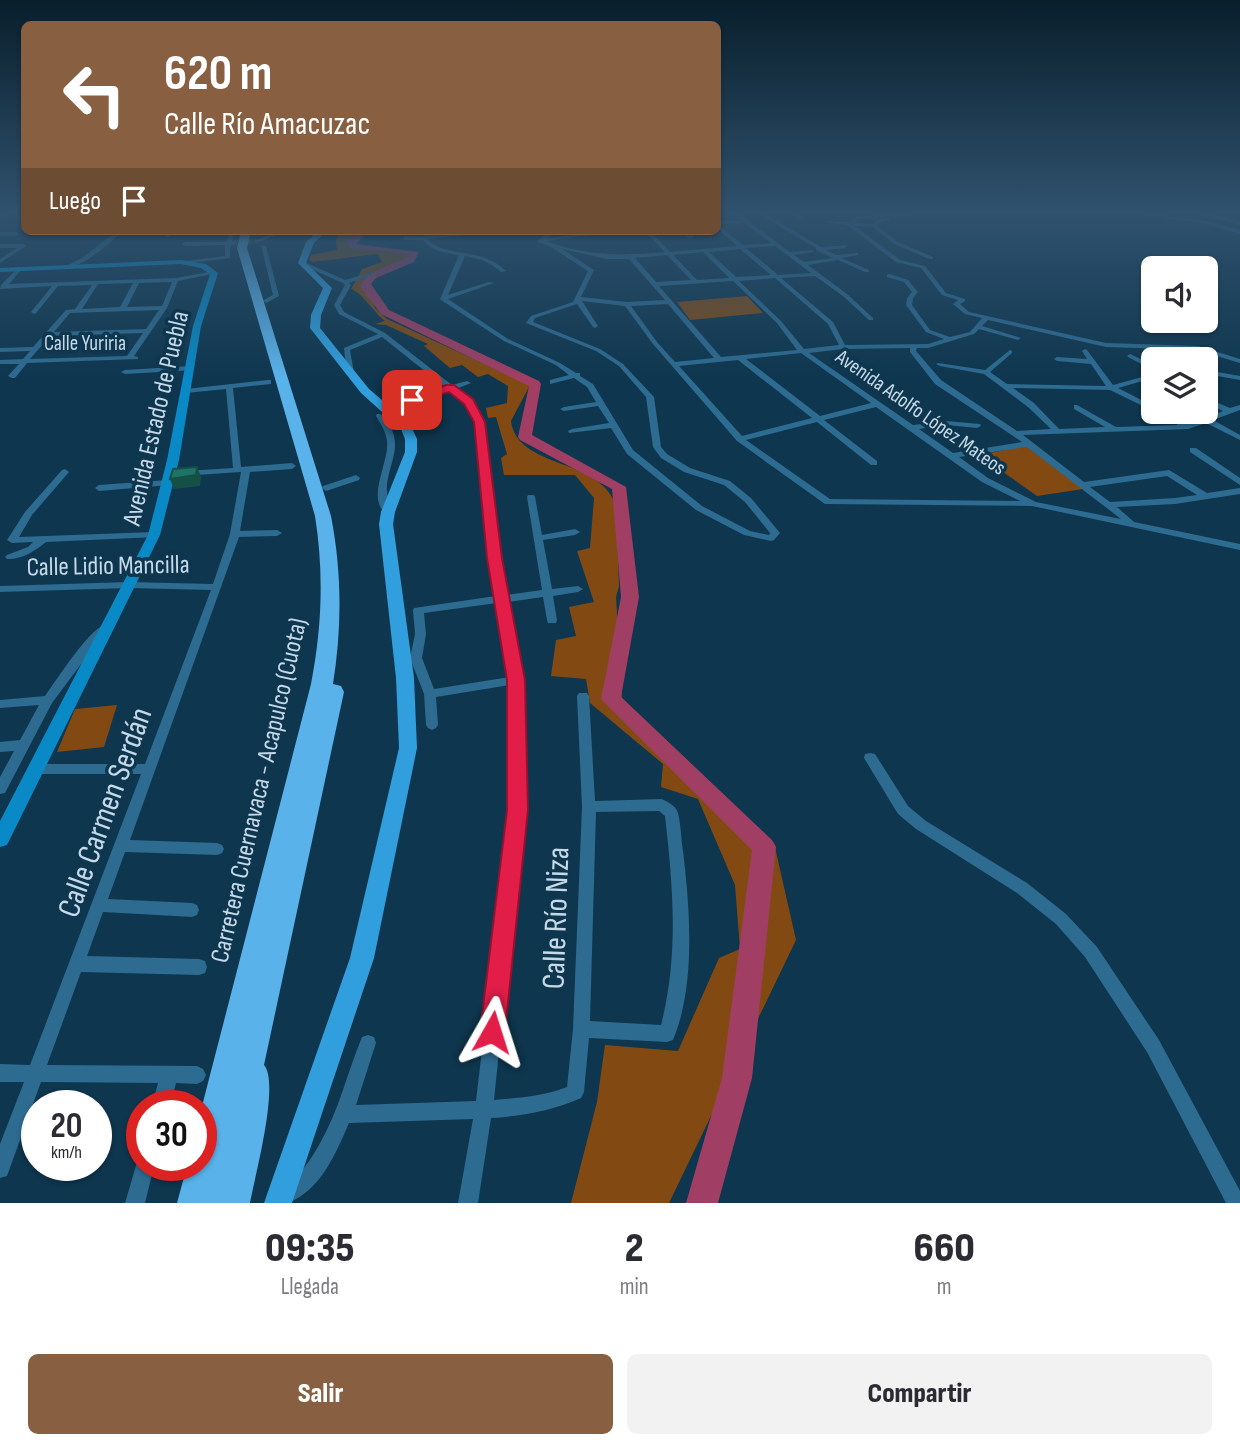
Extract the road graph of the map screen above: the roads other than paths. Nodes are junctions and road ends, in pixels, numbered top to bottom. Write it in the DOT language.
graph roads {
  1 [pos="74,267"];
  2 [pos="128,267"];
  3 [pos="205,267"];
  4 [pos="248,267"];
  5 [pos="256,267"];
  6 [pos="306,267"];
  7 [pos="311,267"];
  8 [pos="457,267"];
  9 [pos="500,267"];
  10 [pos="586,267"];
  11 [pos="640,267"];
  12 [pos="682,267"];
  13 [pos="723,267"];
  14 [pos="765,267"];
  15 [pos="808,267"];
  16 [pos="857,267"];
  17 [pos="923,267"];
  18 [pos="19,269"];
  19 [pos="0,270"];
  20 [pos="503,271"];
  21 [pos="867,271"];
  22 [pos="67,273"];
  23 [pos="214,273"];
  24 [pos="371,273"];
  25 [pos="817,274"];
  26 [pos="775,276"];
  27 [pos="889,276"];
  28 [pos="176,279"];
  29 [pos="736,279"];
  30 [pos="137,281"];
  31 [pos="345,282"];
  32 [pos="491,282"];
  33 [pos="696,282"];
  34 [pos="95,284"];
  35 [pos="656,284"];
  36 [pos="58,286"];
  37 [pos="2,288"];
  38 [pos="443,299"];
  39 [pos="578,299"];
  40 [pos="670,302"];
  41 [pos="627,304"];
  42 [pos="164,308"];
  43 [pos="122,310"];
  44 [pos="77,311"];
  45 [pos="34,312"];
  46 [pos="986,318"];
  47 [pos="871,319"];
  48 [pos="595,326"];
  49 [pos="979,327"];
  50 [pos="148,331"];
  51 [pos="49,334"];
  52 [pos="383,334"];
  53 [pos="1018,338"];
  54 [pos="949,339"];
  55 [pos="915,346"];
  56 [pos="843,347"];
  57 [pos="1141,347"];
  58 [pos="35,349"];
  59 [pos="0,350"];
  60 [pos="802,351"];
  61 [pos="1085,351"];
  62 [pos="1010,352"];
  63 [pos="1218,354"];
  64 [pos="1130,356"];
  65 [pos="129,358"];
  66 [pos="740,358"];
  67 [pos="719,359"];
  68 [pos="967,359"];
  69 [pos="1057,359"];
  70 [pos="1238,360"];
  71 [pos="24,361"];
  72 [pos="0,362"];
  73 [pos="1093,362"];
  74 [pos="1141,362"];
  75 [pos="675,364"];
  76 [pos="940,364"];
  77 [pos="954,366"];
  78 [pos="190,368"];
  79 [pos="986,372"];
  80 [pos="350,373"];
  81 [pos="1218,374"];
  82 [pos="577,375"];
  83 [pos="12,376"];
  84 [pos="1240,378"];
  85 [pos="1141,379"];
  86 [pos="268,382"];
  87 [pos="553,382"];
  88 [pos="467,383"];
  89 [pos="229,386"];
  90 [pos="1006,386"];
  91 [pos="450,388"];
  92 [pos="1111,388"];
  93 [pos="186,391"];
  94 [pos="412,400"];
  95 [pos="601,403"];
  96 [pos="1141,403"];
  97 [pos="878,404"];
  98 [pos="1218,406"];
  99 [pos="1077,407"];
  100 [pos="1240,407"];
  101 [pos="564,408"];
  102 [pos="1229,411"];
  103 [pos="380,416"];
  104 [pos="1218,416"];
  105 [pos="818,420"];
  106 [pos="1182,424"];
  107 [pos="1196,424"];
  108 [pos="1214,424"];
  109 [pos="615,425"];
  110 [pos="977,426"];
  111 [pos="1188,427"];
  112 [pos="912,428"];
  113 [pos="1056,430"];
  114 [pos="1114,430"];
  115 [pos="572,431"];
  116 [pos="1015,433"];
  117 [pos="1240,438"];
  118 [pos="740,439"];
  119 [pos="1028,444"];
  120 [pos="1193,450"];
  121 [pos="952,456"];
  122 [pos="874,463"];
  123 [pos="292,466"];
  124 [pos="241,470"];
  125 [pos="65,472"];
  126 [pos="356,478"];
  127 [pos="168,480"];
  128 [pos="1240,482"];
  129 [pos="1083,485"];
  130 [pos="99,488"];
  131 [pos="326,488"];
  132 [pos="1240,491"];
  133 [pos="1205,496"];
  134 [pos="531,497"];
  135 [pos="1033,504"];
  136 [pos="1109,505"];
  137 [pos="388,512"];
  138 [pos="1131,522"];
  139 [pos="575,532"];
  140 [pos="277,533"];
  141 [pos="235,534"];
  142 [pos="154,535"];
  143 [pos="540,538"];
  144 [pos="43,539"];
  145 [pos="1240,547"];
  146 [pos="10,558"];
  147 [pos="129,585"];
  148 [pos="217,587"];
  149 [pos="0,589"];
  150 [pos="578,589"];
  151 [pos="549,593"];
  152 [pos="504,600"];
  153 [pos="552,620"];
  154 [pos="110,624"];
  155 [pos="409,657"];
  156 [pos="516,680"];
  157 [pos="430,694"];
  158 [pos="583,696"];
  159 [pos="48,700"];
  160 [pos="0,705"];
  161 [pos="432,725"];
  162 [pos="22,745"];
  163 [pos="0,747"];
  164 [pos="870,758"];
  165 [pos="35,769"];
  166 [pos="150,769"];
  167 [pos="0,789"];
  168 [pos="589,807"];
  169 [pos="0,839"];
  170 [pos="122,846"];
  171 [pos="217,849"];
  172 [pos="100,905"];
  173 [pos="192,910"];
  174 [pos="78,964"];
  175 [pos="199,967"];
  176 [pos="251,1024"];
  177 [pos="581,1029"];
  178 [pos="368,1043"];
  179 [pos="0,1073"];
  180 [pos="35,1073"];
  181 [pos="169,1075"];
  182 [pos="197,1075"];
  183 [pos="165,1090"];
  184 [pos="484,1109"];
  185 [pos="345,1114"];
  186 [pos="0,1169"];
  187 [pos="141,1181"];
  188 [pos="279,1199"];
  189 [pos="135,1203"];
  190 [pos="195,1203"];
  191 [pos="217,1203"];
  192 [pos="232,1203"];
  193 [pos="468,1203"];
  194 [pos="1236,1203"];
  1 -- 22 [label="street"];
  2 -- 22 [label="street"];
  3 -- 23 [label="street"];
  4 -- 176 [label="highway, Carretera Cuernavaca - Acapulco (Cuota)"];
  5 -- 131 [label="highway, Carretera Cuernavaca - Acapulco (Cuota)"];
  6 -- 80 [label="main road"];
  7 -- 31 [label="street"];
  8 -- 38 [label="street"];
  9 -- 20 [label="street"];
  10 -- 39 [label="street"];
  11 -- 35 [label="street"];
  12 -- 33 [label="street"];
  13 -- 29 [label="street, Avenida Adolfo López Mateos"];
  14 -- 26 [label="street"];
  15 -- 25 [label="street"];
  16 -- 21 [label="street"];
  17 -- 46 [label="street"];
  18 -- 19 [label="street"];
  18 -- 22 [label="street"];
  18 -- 37 [label="street"];
  22 -- 36 [label="street"];
  23 -- 28 [label="street"];
  23 -- 78 [label="street, Avenida Estado de Puebla"];
  24 -- 31 [label="street"];
  25 -- 26 [label="street"];
  25 -- 47 [label="street"];
  26 -- 29 [label="street"];
  26 -- 56 [label="street"];
  27 -- 54 [label="street"];
  28 -- 30 [label="street"];
  28 -- 42 [label="street"];
  29 -- 33 [label="street"];
  29 -- 60 [label="street, Avenida Adolfo López Mateos"];
  30 -- 34 [label="street"];
  30 -- 43 [label="street"];
  31 -- 52 [label="street"];
  32 -- 38 [label="street"];
  33 -- 35 [label="street"];
  34 -- 36 [label="street"];
  34 -- 44 [label="street"];
  35 -- 40 [label="street"];
  36 -- 37 [label="street"];
  36 -- 45 [label="street"];
  38 -- 82 [label="street"];
  39 -- 41 [label="street"];
  39 -- 48 [label="street"];
  39 -- 109 [label="street"];
  40 -- 41 [label="street"];
  40 -- 67 [label="street"];
  41 -- 75 [label="street"];
  42 -- 43 [label="street"];
  42 -- 50 [label="street"];
  43 -- 44 [label="street"];
  44 -- 51 [label="street"];
  46 -- 49 [label="street"];
  46 -- 57 [label="street"];
  49 -- 53 [label="street"];
  49 -- 54 [label="street"];
  50 -- 51 [label="street"];
  50 -- 65 [label="street"];
  51 -- 58 [label="street"];
  52 -- 80 [label="street"];
  52 -- 91 [label="street"];
  54 -- 55 [label="street"];
  55 -- 56 [label="street"];
  55 -- 116 [label="street"];
  56 -- 60 [label="street"];
  58 -- 59 [label="street"];
  58 -- 71 [label="street"];
  60 -- 66 [label="street"];
  60 -- 97 [label="street, Avenida Adolfo López Mateos"];
  61 -- 73 [label="street"];
  62 -- 79 [label="street"];
  63 -- 70 [label="street"];
  64 -- 74 [label="street"];
  65 -- 71 [label="street, Calle Yuriria"];
  65 -- 78 [label="street, Calle Yuriria"];
  66 -- 67 [label="street"];
  66 -- 105 [label="street"];
  67 -- 75 [label="street"];
  68 -- 77 [label="street"];
  69 -- 73 [label="street"];
  71 -- 72 [label="street, Calle Yuriria"];
  71 -- 83 [label="street"];
  73 -- 92 [label="street"];
  75 -- 118 [label="street"];
  76 -- 77 [label="street"];
  77 -- 79 [label="street"];
  78 -- 93 [label="street, Avenida Estado de Puebla"];
  79 -- 90 [label="street"];
  80 -- 137 [label="main road"];
  81 -- 84 [label="street"];
  82 -- 87 [label="street"];
  82 -- 95 [label="street"];
  85 -- 92 [label="street"];
  86 -- 89 [label="street"];
  88 -- 91 [label="street"];
  89 -- 93 [label="street"];
  89 -- 124 [label="street, Calle Carmen Serdán"];
  90 -- 92 [label="street"];
  90 -- 113 [label="street"];
  91 -- 94 [label="street"];
  91 -- 152 [label="street"];
  92 -- 96 [label="street"];
  93 -- 127 [label="street, Avenida Estado de Puebla"];
  95 -- 101 [label="street"];
  95 -- 109 [label="street"];
  97 -- 105 [label="street"];
  97 -- 112 [label="street, Avenida Adolfo López Mateos"];
  98 -- 102 [label="street"];
  99 -- 114 [label="street"];
  100 -- 102 [label="street"];
  102 -- 104 [label="street"];
  103 -- 137 [label="street"];
  105 -- 118 [label="street"];
  105 -- 122 [label="street"];
  106 -- 111 [label="street"];
  107 -- 111 [label="street"];
  108 -- 117 [label="street"];
  109 -- 115 [label="street"];
  110 -- 112 [label="street"];
  111 -- 114 [label="street"];
  112 -- 121 [label="street, Avenida Adolfo López Mateos"];
  113 -- 114 [label="street"];
  113 -- 116 [label="street"];
  116 -- 119 [label="street"];
  118 -- 135 [label="street"];
  119 -- 121 [label="street"];
  119 -- 129 [label="street"];
  120 -- 128 [label="street"];
  121 -- 135 [label="street, Avenida Adolfo López Mateos"];
  123 -- 124 [label="street"];
  124 -- 127 [label="street"];
  124 -- 141 [label="street, Calle Carmen Serdán"];
  125 -- 144 [label="street"];
  126 -- 131 [label="street"];
  127 -- 130 [label="street"];
  127 -- 142 [label="street, Avenida Estado de Puebla"];
  129 -- 133 [label="street"];
  129 -- 136 [label="street"];
  131 -- 176 [label="highway, Carretera Cuernavaca - Acapulco (Cuota)"];
  132 -- 133 [label="street"];
  133 -- 136 [label="street"];
  134 -- 143 [label="street"];
  135 -- 138 [label="street, Avenida Adolfo López Mateos"];
  136 -- 138 [label="street"];
  137 -- 155 [label="main road"];
  138 -- 145 [label="street, Avenida Adolfo López Mateos"];
  139 -- 143 [label="street"];
  140 -- 141 [label="street"];
  141 -- 148 [label="street, Calle Carmen Serdán"];
  142 -- 144 [label="street"];
  142 -- 147 [label="street, Avenida Estado de Puebla"];
  143 -- 151 [label="street"];
  144 -- 146 [label="street"];
  147 -- 148 [label="street, Calle Lidio Mancilla"];
  147 -- 149 [label="street, Calle Lidio Mancilla"];
  147 -- 154 [label="street, Avenida Estado de Puebla"];
  148 -- 166 [label="street, Calle Carmen Serdán"];
  150 -- 151 [label="street"];
  151 -- 152 [label="street"];
  151 -- 153 [label="street"];
  152 -- 155 [label="street"];
  152 -- 156 [label="street"];
  154 -- 159 [label="street"];
  154 -- 165 [label="street, Avenida Estado de Puebla"];
  155 -- 157 [label="street"];
  155 -- 188 [label="main road"];
  156 -- 157 [label="street"];
  156 -- 184 [label="street"];
  157 -- 161 [label="street"];
  158 -- 168 [label="street, Calle Río Niza"];
  159 -- 160 [label="street"];
  159 -- 162 [label="street"];
  162 -- 163 [label="street"];
  162 -- 167 [label="street"];
  164 -- 194 [label="street"];
  165 -- 166 [label="street"];
  165 -- 169 [label="street, Avenida Estado de Puebla"];
  166 -- 170 [label="street, Calle Carmen Serdán"];
  168 -- 177 [label="street, Calle Río Niza"];
  168 -- 177 [label="street"];
  170 -- 171 [label="street"];
  170 -- 172 [label="street, Calle Carmen Serdán"];
  172 -- 173 [label="street"];
  172 -- 174 [label="street, Calle Carmen Serdán"];
  174 -- 175 [label="street"];
  174 -- 180 [label="street, Calle Carmen Serdán"];
  176 -- 190 [label="highway, Carretera Cuernavaca - Acapulco (Cuota)"];
  176 -- 191 [label="highway, Carretera Cuernavaca - Acapulco (Cuota)"];
  176 -- 192 [label="highway"];
  177 -- 184 [label="street, Calle Río Niza"];
  178 -- 185 [label="street"];
  179 -- 180 [label="street"];
  180 -- 181 [label="street"];
  180 -- 186 [label="street, Calle Carmen Serdán"];
  181 -- 182 [label="street"];
  181 -- 183 [label="street"];
  184 -- 185 [label="street, Calle Río Niza"];
  184 -- 193 [label="street"];
  185 -- 188 [label="street"];
  187 -- 189 [label="street"];
}
